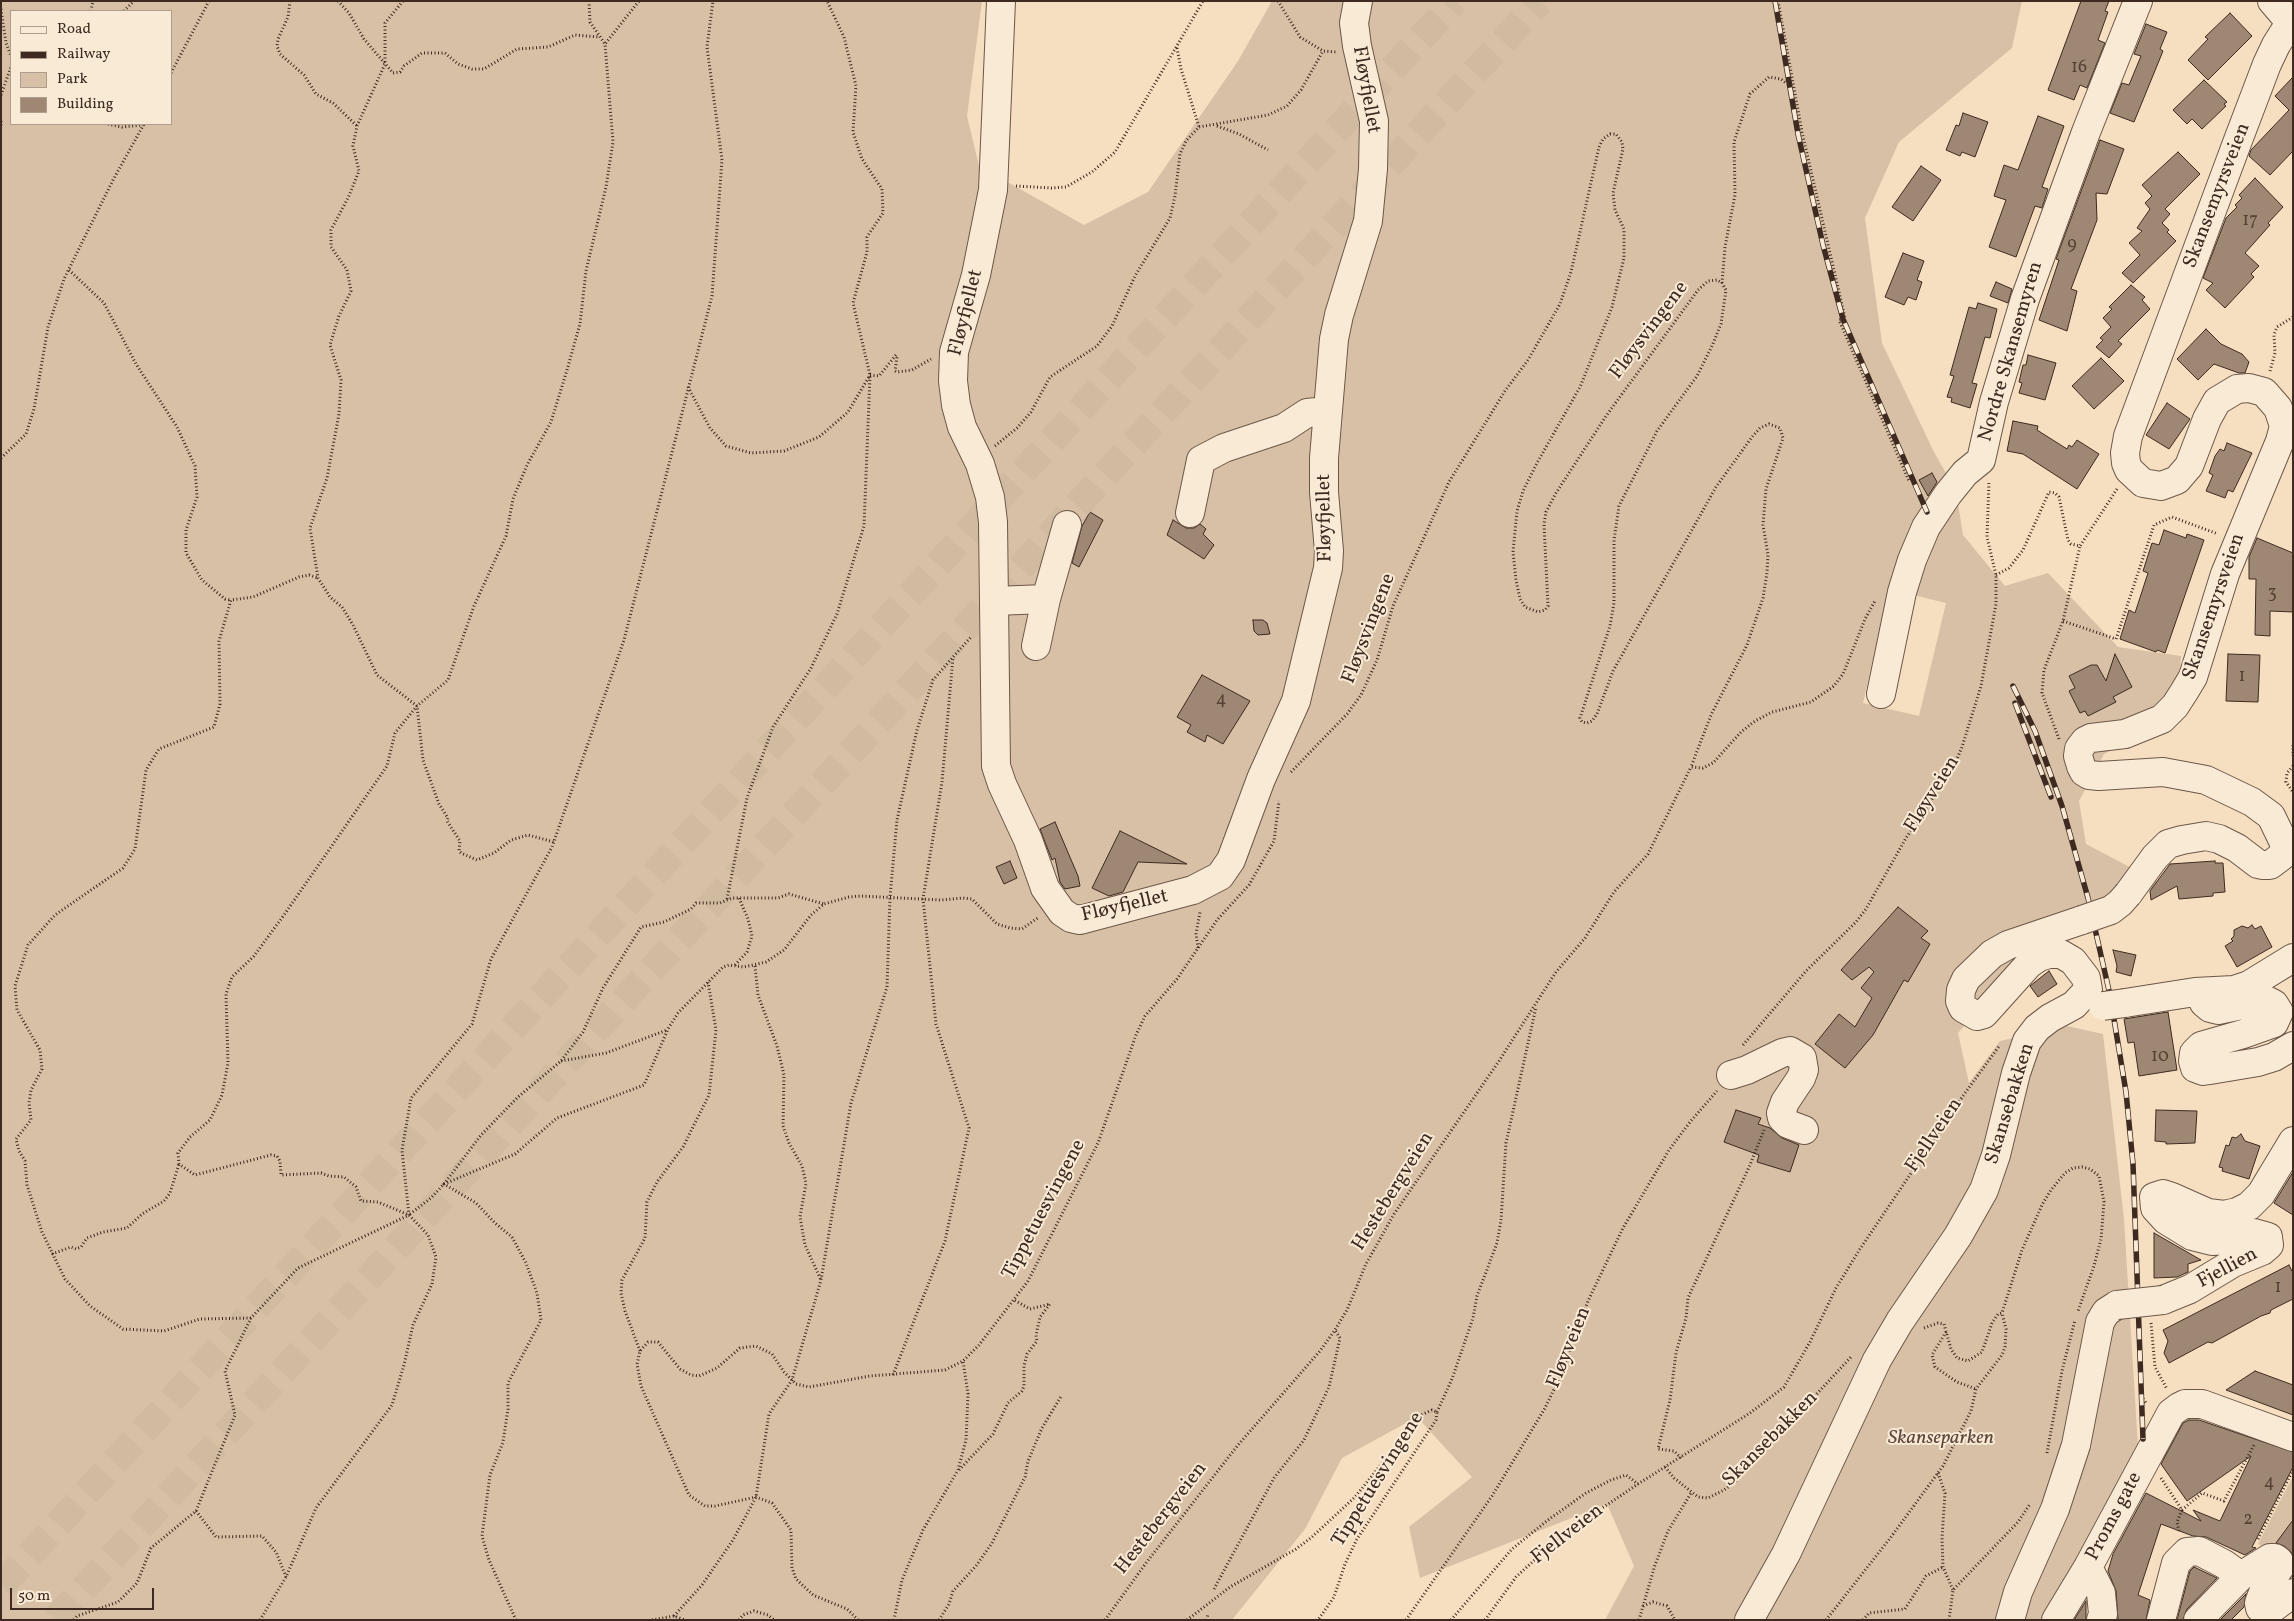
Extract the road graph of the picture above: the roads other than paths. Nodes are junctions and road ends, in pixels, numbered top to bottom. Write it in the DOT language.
graph roads {
  1 [pos="1001,1"];
  2 [pos="1358,1"];
  3 [pos="2138,1"];
  4 [pos="2285,14"];
  5 [pos="1327,410"];
  6 [pos="1190,513"];
  7 [pos="1067,525"];
  8 [pos="1046,599"];
  9 [pos="994,605"];
  10 [pos="1036,646"];
  11 [pos="1881,694"];
  12 [pos="2293,958"];
  13 [pos="2199,992"];
  14 [pos="2074,1005"];
  15 [pos="2293,1046"];
  16 [pos="1730,1075"];
  17 [pos="1804,1130"];
  18 [pos="2293,1141"];
  19 [pos="2293,1437"];
  20 [pos="2088,1567"];
  21 [pos="2241,1576"];
  22 [pos="2293,1593"];
  23 [pos="1749,1620"];
  24 [pos="2010,1620"];
  25 [pos="2056,1620"];
  26 [pos="2101,1620"];
  27 [pos="2161,1620"];
  28 [pos="2198,1620"];
  1 -- 9 [label="street, Fløyfjellet"];
  2 -- 5 [label="street, Fløyfjellet"];
  3 -- 11 [label="street, Nordre Skansemyren"];
  4 -- 14 [label="street, Skansemyrsveien, bridge"];
  5 -- 6 [label="street"];
  5 -- 9 [label="street, Fløyfjellet"];
  7 -- 8 [label="street"];
  8 -- 9 [label="street"];
  8 -- 10 [label="street"];
  12 -- 13 [label="street"];
  13 -- 14 [label="street"];
  13 -- 15 [label="street"];
  14 -- 23 [label="street, Skansebakken"];
  16 -- 17 [label="street"];
  18 -- 24 [label="street, Fjellien, bridge"];
  19 -- 20 [label="street, Proms gate"];
  20 -- 25 [label="street, Proms gate"];
  20 -- 26 [label="street"];
  21 -- 22 [label="street"];
  21 -- 27 [label="street"];
  21 -- 28 [label="street"];
}
